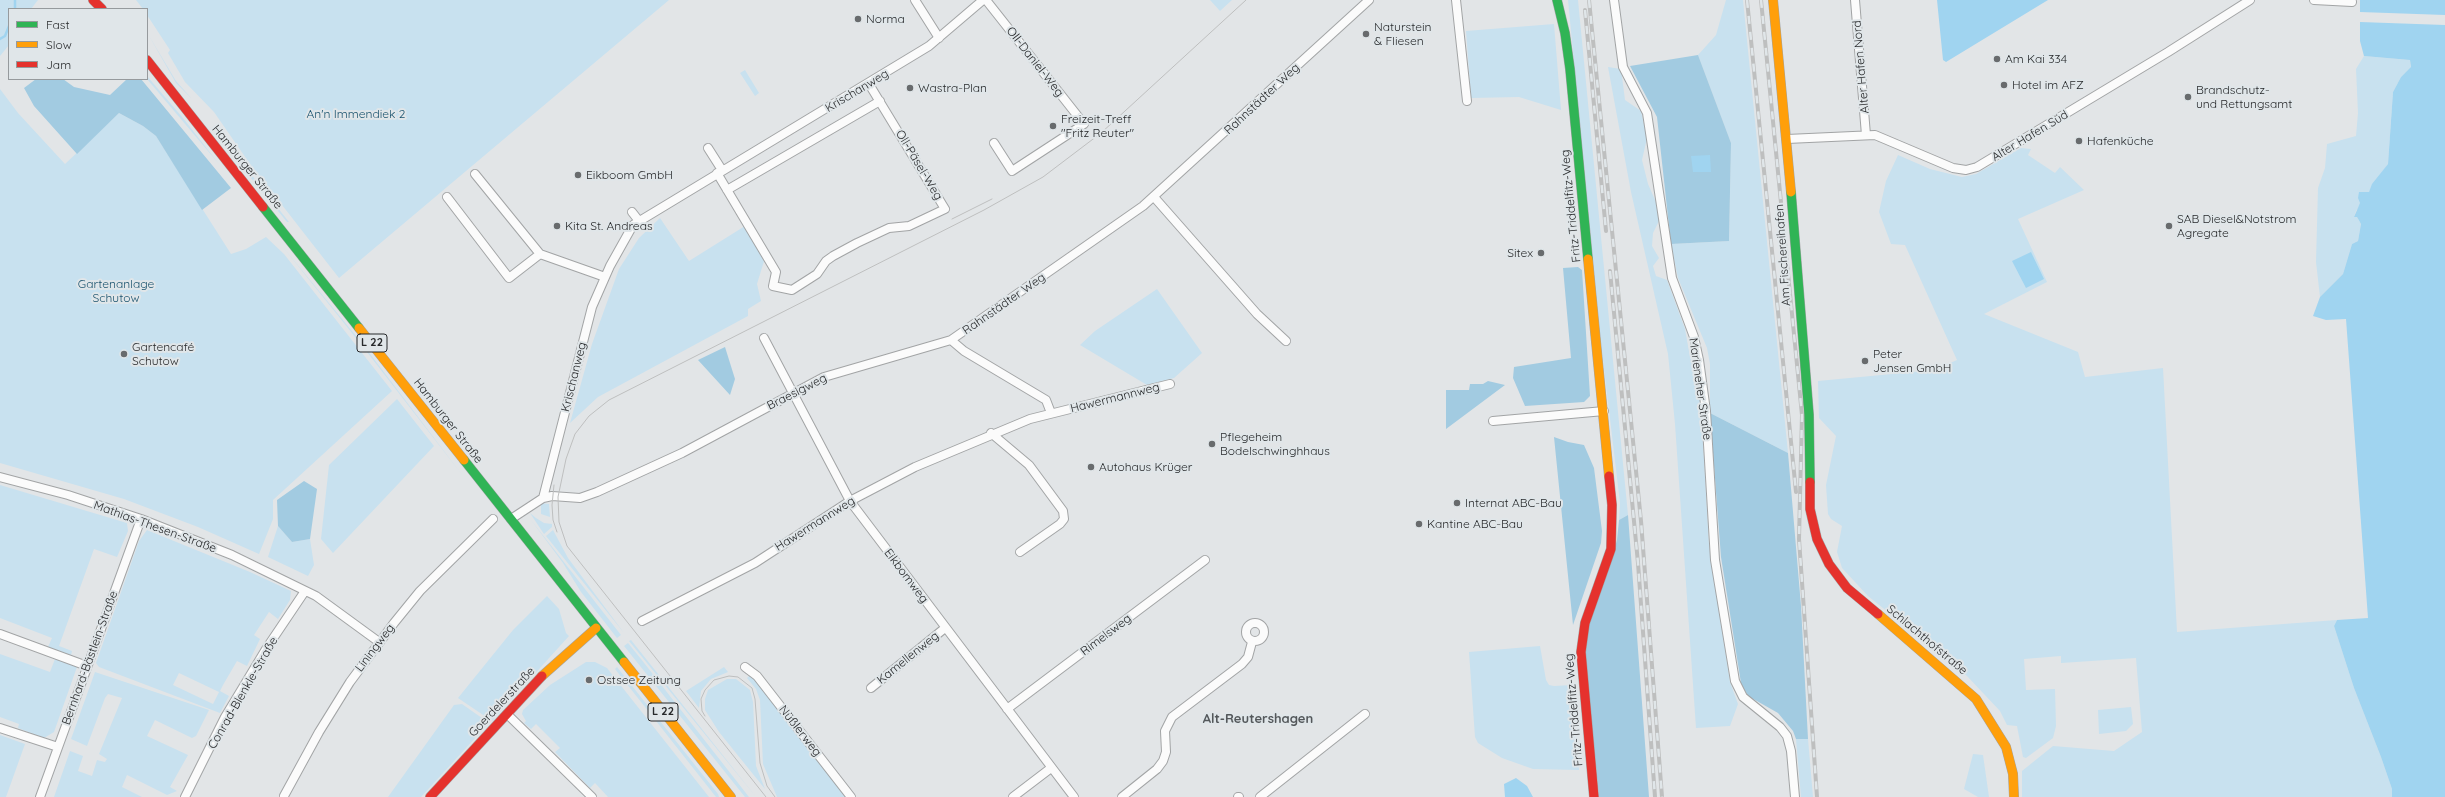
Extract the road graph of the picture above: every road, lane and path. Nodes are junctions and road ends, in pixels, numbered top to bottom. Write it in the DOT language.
graph roads {
  1 [pos="93,0"];
  2 [pos="915,0"];
  3 [pos="983,0"];
  4 [pos="986,0"];
  5 [pos="1369,0"];
  6 [pos="1456,0"];
  7 [pos="1556,0"];
  8 [pos="1614,0"];
  9 [pos="1773,0"];
  10 [pos="1856,0"];
  11 [pos="2250,0"];
  12 [pos="2314,0"];
  13 [pos="2352,2"];
  14 [pos="101,8"];
  15 [pos="939,38"];
  16 [pos="148,61"];
  17 [pos="869,84"];
  18 [pos="880,101"];
  19 [pos="1467,101"];
  20 [pos="1866,135"];
  21 [pos="1787,139"];
  22 [pos="994,142"];
  23 [pos="708,148"];
  24 [pos="720,172"];
  25 [pos="475,174"];
  26 [pos="727,190"];
  27 [pos="448,197"];
  28 [pos="1154,197"];
  29 [pos="632,212"];
  30 [pos="638,221"];
  31 [pos="540,254"];
  32 [pos="605,277"];
  33 [pos="764,338"];
  34 [pos="952,340"];
  35 [pos="1286,341"];
  36 [pos="1170,384"];
  37 [pos="793,394"];
  38 [pos="1604,411"];
  39 [pos="1051,413"];
  40 [pos="1494,422"];
  41 [pos="991,434"];
  42 [pos="0,477"];
  43 [pos="543,498"];
  44 [pos="850,501"];
  45 [pos="1810,509"];
  46 [pos="141,519"];
  47 [pos="493,519"];
  48 [pos="511,520"];
  49 [pos="1020,552"];
  50 [pos="1205,560"];
  51 [pos="305,591"];
  52 [pos="642,621"];
  53 [pos="596,628"];
  54 [pos="945,628"];
  55 [pos="0,634"];
  56 [pos="379,642"];
  57 [pos="1252,642"];
  58 [pos="87,666"];
  59 [pos="745,667"];
  60 [pos="871,688"];
  61 [pos="1007,709"];
  62 [pos="1365,714"];
  63 [pos="510,717"];
  64 [pos="0,728"];
  65 [pos="58,747"];
  66 [pos="1050,768"];
  67 [pos="284,796"];
  68 [pos="40,797"];
  69 [pos="185,797"];
  70 [pos="430,797"];
  71 [pos="592,797"];
  72 [pos="731,797"];
  73 [pos="851,797"];
  74 [pos="1013,797"];
  75 [pos="1074,797"];
  76 [pos="1122,797"];
  77 [pos="1260,797"];
  78 [pos="1594,797"];
  79 [pos="1796,797"];
  80 [pos="2014,797"];
  1 -- 14 [label="street"];
  2 -- 15 [label="street"];
  3 -- 15 [label="street, Krischanweg"];
  4 -- 22 [label="street, Oll-Daniel-Weg"];
  5 -- 28 [label="street, Rahnstädter Weg"];
  6 -- 19 [label="street"];
  7 -- 38 [label="street, Fritz-Triddelfitz-Weg"];
  8 -- 79 [label="street, Marieneher Straße"];
  9 -- 21 [label="street, Am Fischereihafen"];
  10 -- 20 [label="street, Alter Hafen Nord"];
  11 -- 20 [label="street, Alter Hafen Süd"];
  12 -- 13 [label="street"];
  15 -- 17 [label="street, Krischanweg"];
  16 -- 48 [label="street, Hamburger Straße / L 22"];
  17 -- 18 [label="street, Oll-Päsel-Weg"];
  17 -- 24 [label="street, Krischanweg"];
  18 -- 26 [label="street"];
  18 -- 26 [label="street, Oll-Päsel-Weg"];
  20 -- 21 [label="street, Alter Hafen Süd"];
  21 -- 45 [label="street, Am Fischereihafen"];
  23 -- 24 [label="street"];
  24 -- 26 [label="street"];
  24 -- 30 [label="street, Krischanweg"];
  25 -- 31 [label="street"];
  27 -- 31 [label="street"];
  28 -- 34 [label="street, Rahnstädter Weg"];
  28 -- 35 [label="street"];
  29 -- 30 [label="street"];
  30 -- 32 [label="street, Krischanweg"];
  31 -- 32 [label="street"];
  32 -- 43 [label="street, Krischanweg"];
  33 -- 37 [label="street, Eikbomweg"];
  34 -- 37 [label="street, Braesigweg"];
  34 -- 39 [label="street"];
  36 -- 39 [label="street, Hawermannweg"];
  37 -- 43 [label="street, Braesigweg"];
  37 -- 44 [label="street, Eikbomweg"];
  38 -- 40 [label="street"];
  38 -- 78 [label="street, Fritz-Triddelfitz-Weg"];
  39 -- 41 [label="street, Hawermannweg"];
  41 -- 44 [label="street, Hawermannweg"];
  41 -- 49 [label="street"];
  42 -- 46 [label="street, Mathias-Thesen-Straße"];
  43 -- 48 [label="street"];
  44 -- 52 [label="street, Hawermannweg"];
  44 -- 54 [label="street, Eikbomweg"];
  45 -- 80 [label="street, Schlachthofstraße"];
  46 -- 51 [label="street, Mathias-Thesen-Straße"];
  46 -- 58 [label="street, Bernhard-Bästlein-Straße"];
  47 -- 56 [label="street, Liningweg"];
  48 -- 53 [label="street, Hamburger Straße / L 22"];
  50 -- 61 [label="street, Rimelsweg"];
  51 -- 56 [label="street, Mathias-Thesen-Straße"];
  51 -- 69 [label="street, Conrad-Blenkle-Straße"];
  53 -- 63 [label="street, Goerdelerstraße"];
  53 -- 72 [label="street, Hamburger Straße / L 22"];
  54 -- 60 [label="street, Kamellenweg"];
  54 -- 61 [label="street, Eikbomweg"];
  55 -- 58 [label="street"];
  56 -- 67 [label="street, Liningweg"];
  57 -- 76 [label="street"];
  58 -- 65 [label="street, Bernhard-Bästlein-Straße"];
  59 -- 73 [label="street, Nüßlerweg"];
  61 -- 66 [label="street, Eikbomweg"];
  62 -- 77 [label="street"];
  63 -- 70 [label="street, Goerdelerstraße"];
  63 -- 71 [label="street"];
  64 -- 65 [label="street"];
  65 -- 68 [label="street, Bernhard-Bästlein-Straße"];
  66 -- 74 [label="street"];
  66 -- 75 [label="street, Eikbomweg"];
}
